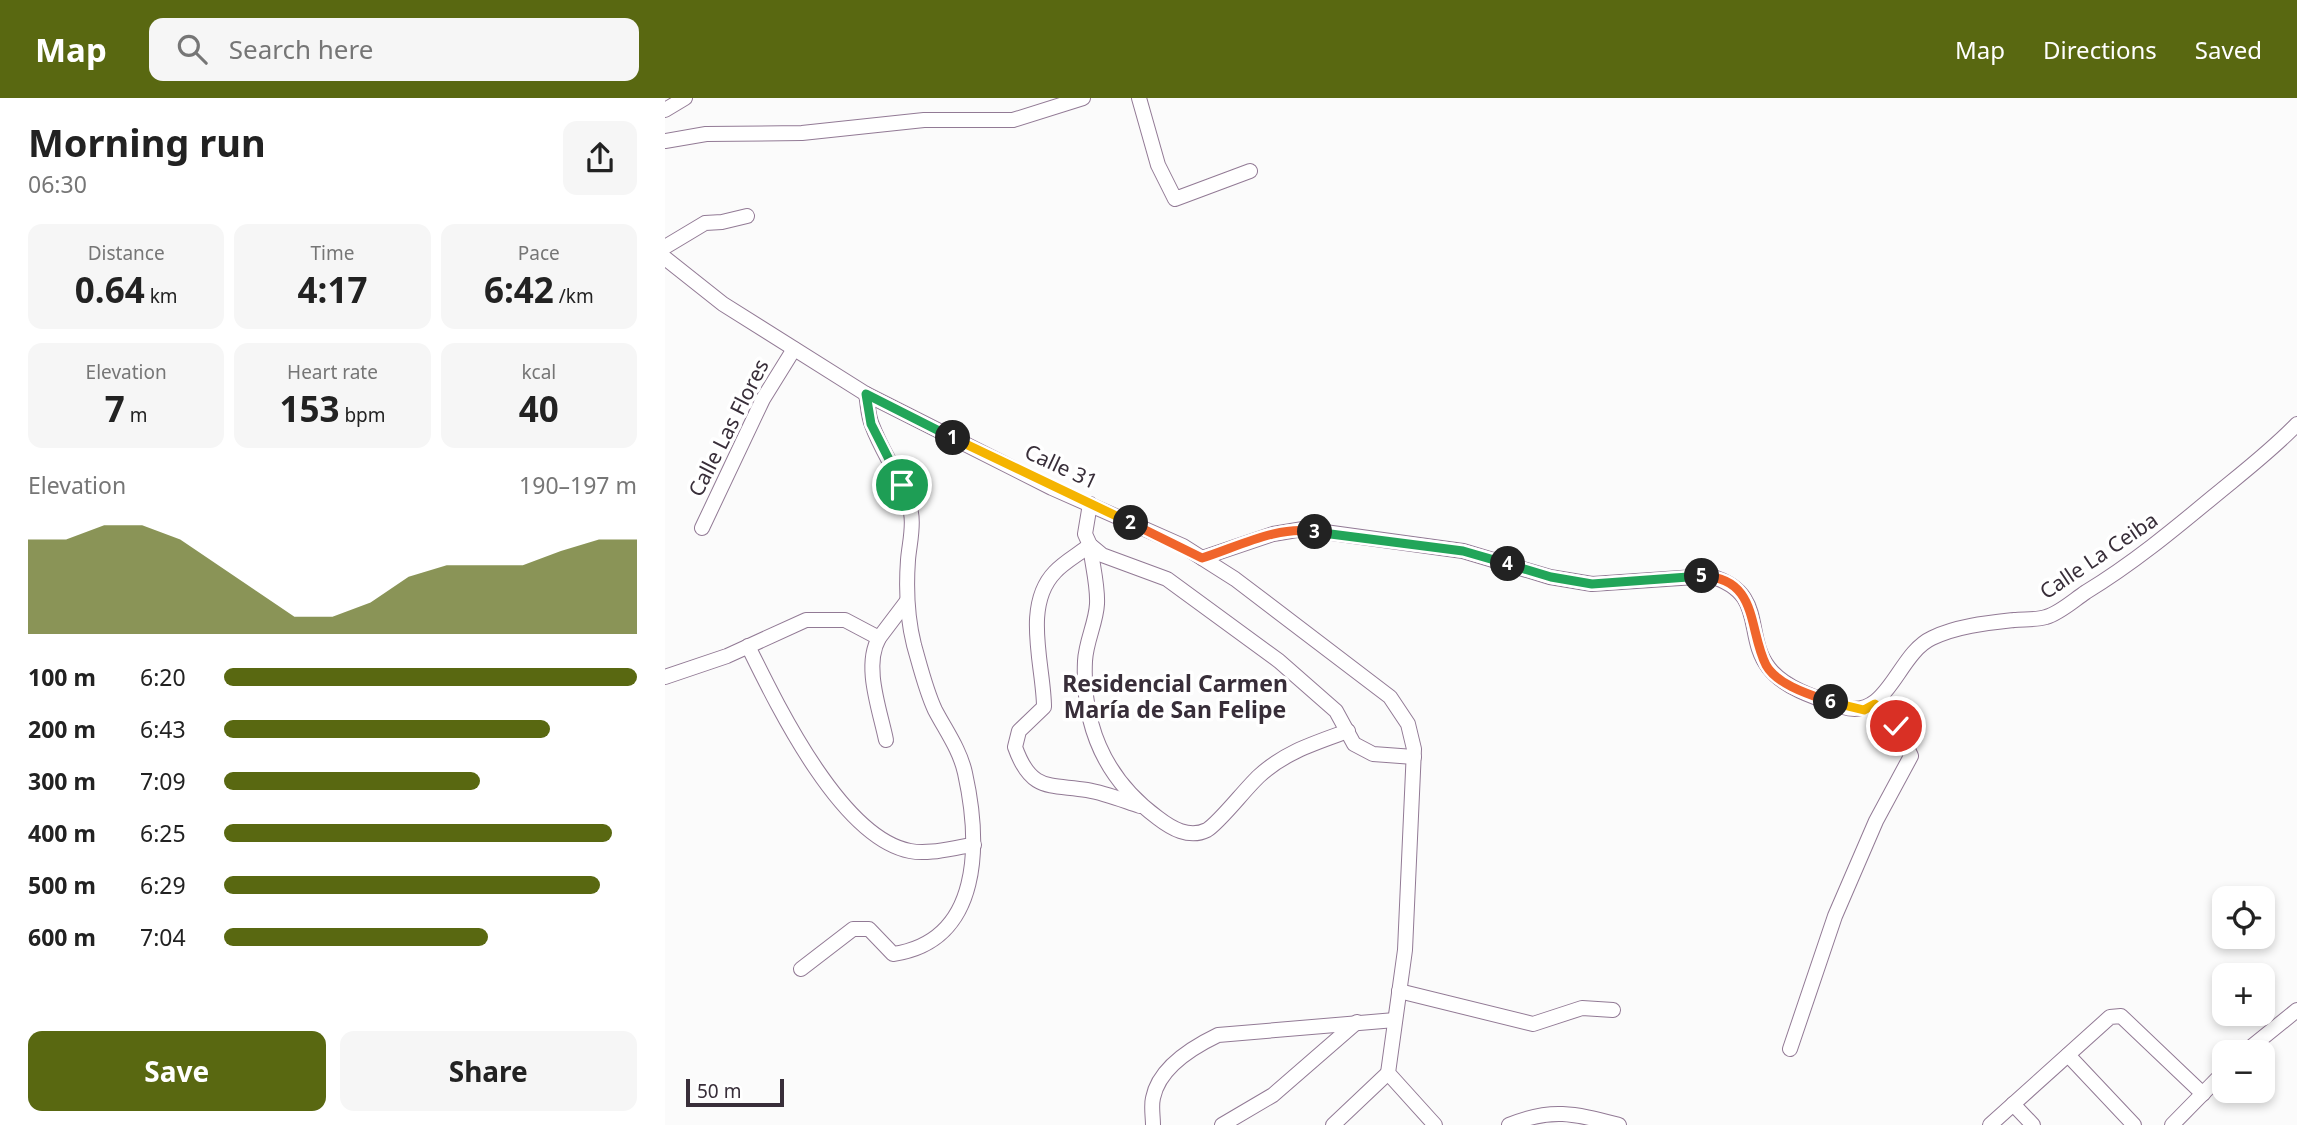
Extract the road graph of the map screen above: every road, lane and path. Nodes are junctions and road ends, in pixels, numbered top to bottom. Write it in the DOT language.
graph roads {
  1 [pos="685,98"];
  2 [pos="1083,98"];
  3 [pos="1139,98"];
  4 [pos="665,110"];
  5 [pos="665,141"];
  6 [pos="1250,172"];
  7 [pos="747,216"];
  8 [pos="665,247"];
  9 [pos="665,258"];
  10 [pos="795,349"];
  11 [pos="866,394"];
  12 [pos="2297,424"];
  13 [pos="1090,504"];
  14 [pos="702,528"];
  15 [pos="1090,545"];
  16 [pos="1202,558"];
  17 [pos="907,601"];
  18 [pos="879,638"];
  19 [pos="748,646"];
  20 [pos="665,677"];
  21 [pos="1875,704"];
  22 [pos="1348,731"];
  23 [pos="886,740"];
  24 [pos="1414,757"];
  25 [pos="1145,809"];
  26 [pos="974,845"];
  27 [pos="801,969"];
  28 [pos="1399,991"];
  29 [pos="1613,1010"];
  30 [pos="2297,1010"];
  31 [pos="1395,1020"];
  32 [pos="1357,1021"];
  33 [pos="2260,1040"];
  34 [pos="1790,1049"];
  35 [pos="2068,1055"];
  36 [pos="1388,1073"];
  37 [pos="2212,1085"];
  38 [pos="2203,1094"];
  39 [pos="2013,1104"];
  40 [pos="1153,1125"];
  41 [pos="1222,1125"];
  42 [pos="1333,1125"];
  43 [pos="1435,1125"];
  44 [pos="1509,1125"];
  45 [pos="1619,1125"];
  46 [pos="1990,1125"];
  47 [pos="2033,1125"];
  48 [pos="2134,1125"];
  49 [pos="2172,1125"];
  1 -- 4 [label="street"];
  2 -- 5 [label="street"];
  3 -- 6 [label="street"];
  7 -- 8 [label="street"];
  9 -- 10 [label="street, Calle 31"];
  10 -- 11 [label="street, Calle 31"];
  10 -- 14 [label="street, Calle Las Flores"];
  11 -- 13 [label="street, Calle 31"];
  11 -- 17 [label="street"];
  12 -- 21 [label="street, Calle La Ceiba"];
  13 -- 15 [label="street"];
  13 -- 16 [label="street, Calle 31"];
  15 -- 22 [label="street"];
  15 -- 25 [label="street"];
  15 -- 25 [label="street"];
  16 -- 21 [label="street"];
  16 -- 24 [label="street, Calle 31"];
  17 -- 18 [label="street"];
  17 -- 26 [label="street"];
  18 -- 19 [label="street"];
  18 -- 23 [label="street"];
  19 -- 20 [label="street"];
  19 -- 26 [label="street"];
  21 -- 34 [label="street"];
  22 -- 24 [label="street"];
  22 -- 25 [label="street"];
  24 -- 28 [label="street, Calle 31"];
  26 -- 27 [label="street"];
  28 -- 29 [label="street"];
  28 -- 31 [label="street, Calle 31"];
  30 -- 33 [label="street"];
  31 -- 32 [label="street"];
  31 -- 36 [label="street, Calle 31"];
  32 -- 40 [label="street"];
  32 -- 41 [label="street"];
  35 -- 38 [label="street"];
  35 -- 39 [label="street"];
  35 -- 48 [label="street"];
  36 -- 42 [label="street"];
  36 -- 43 [label="street"];
  37 -- 38 [label="street"];
  38 -- 49 [label="street"];
  39 -- 46 [label="street"];
  39 -- 47 [label="street"];
  44 -- 45 [label="street"];
}
